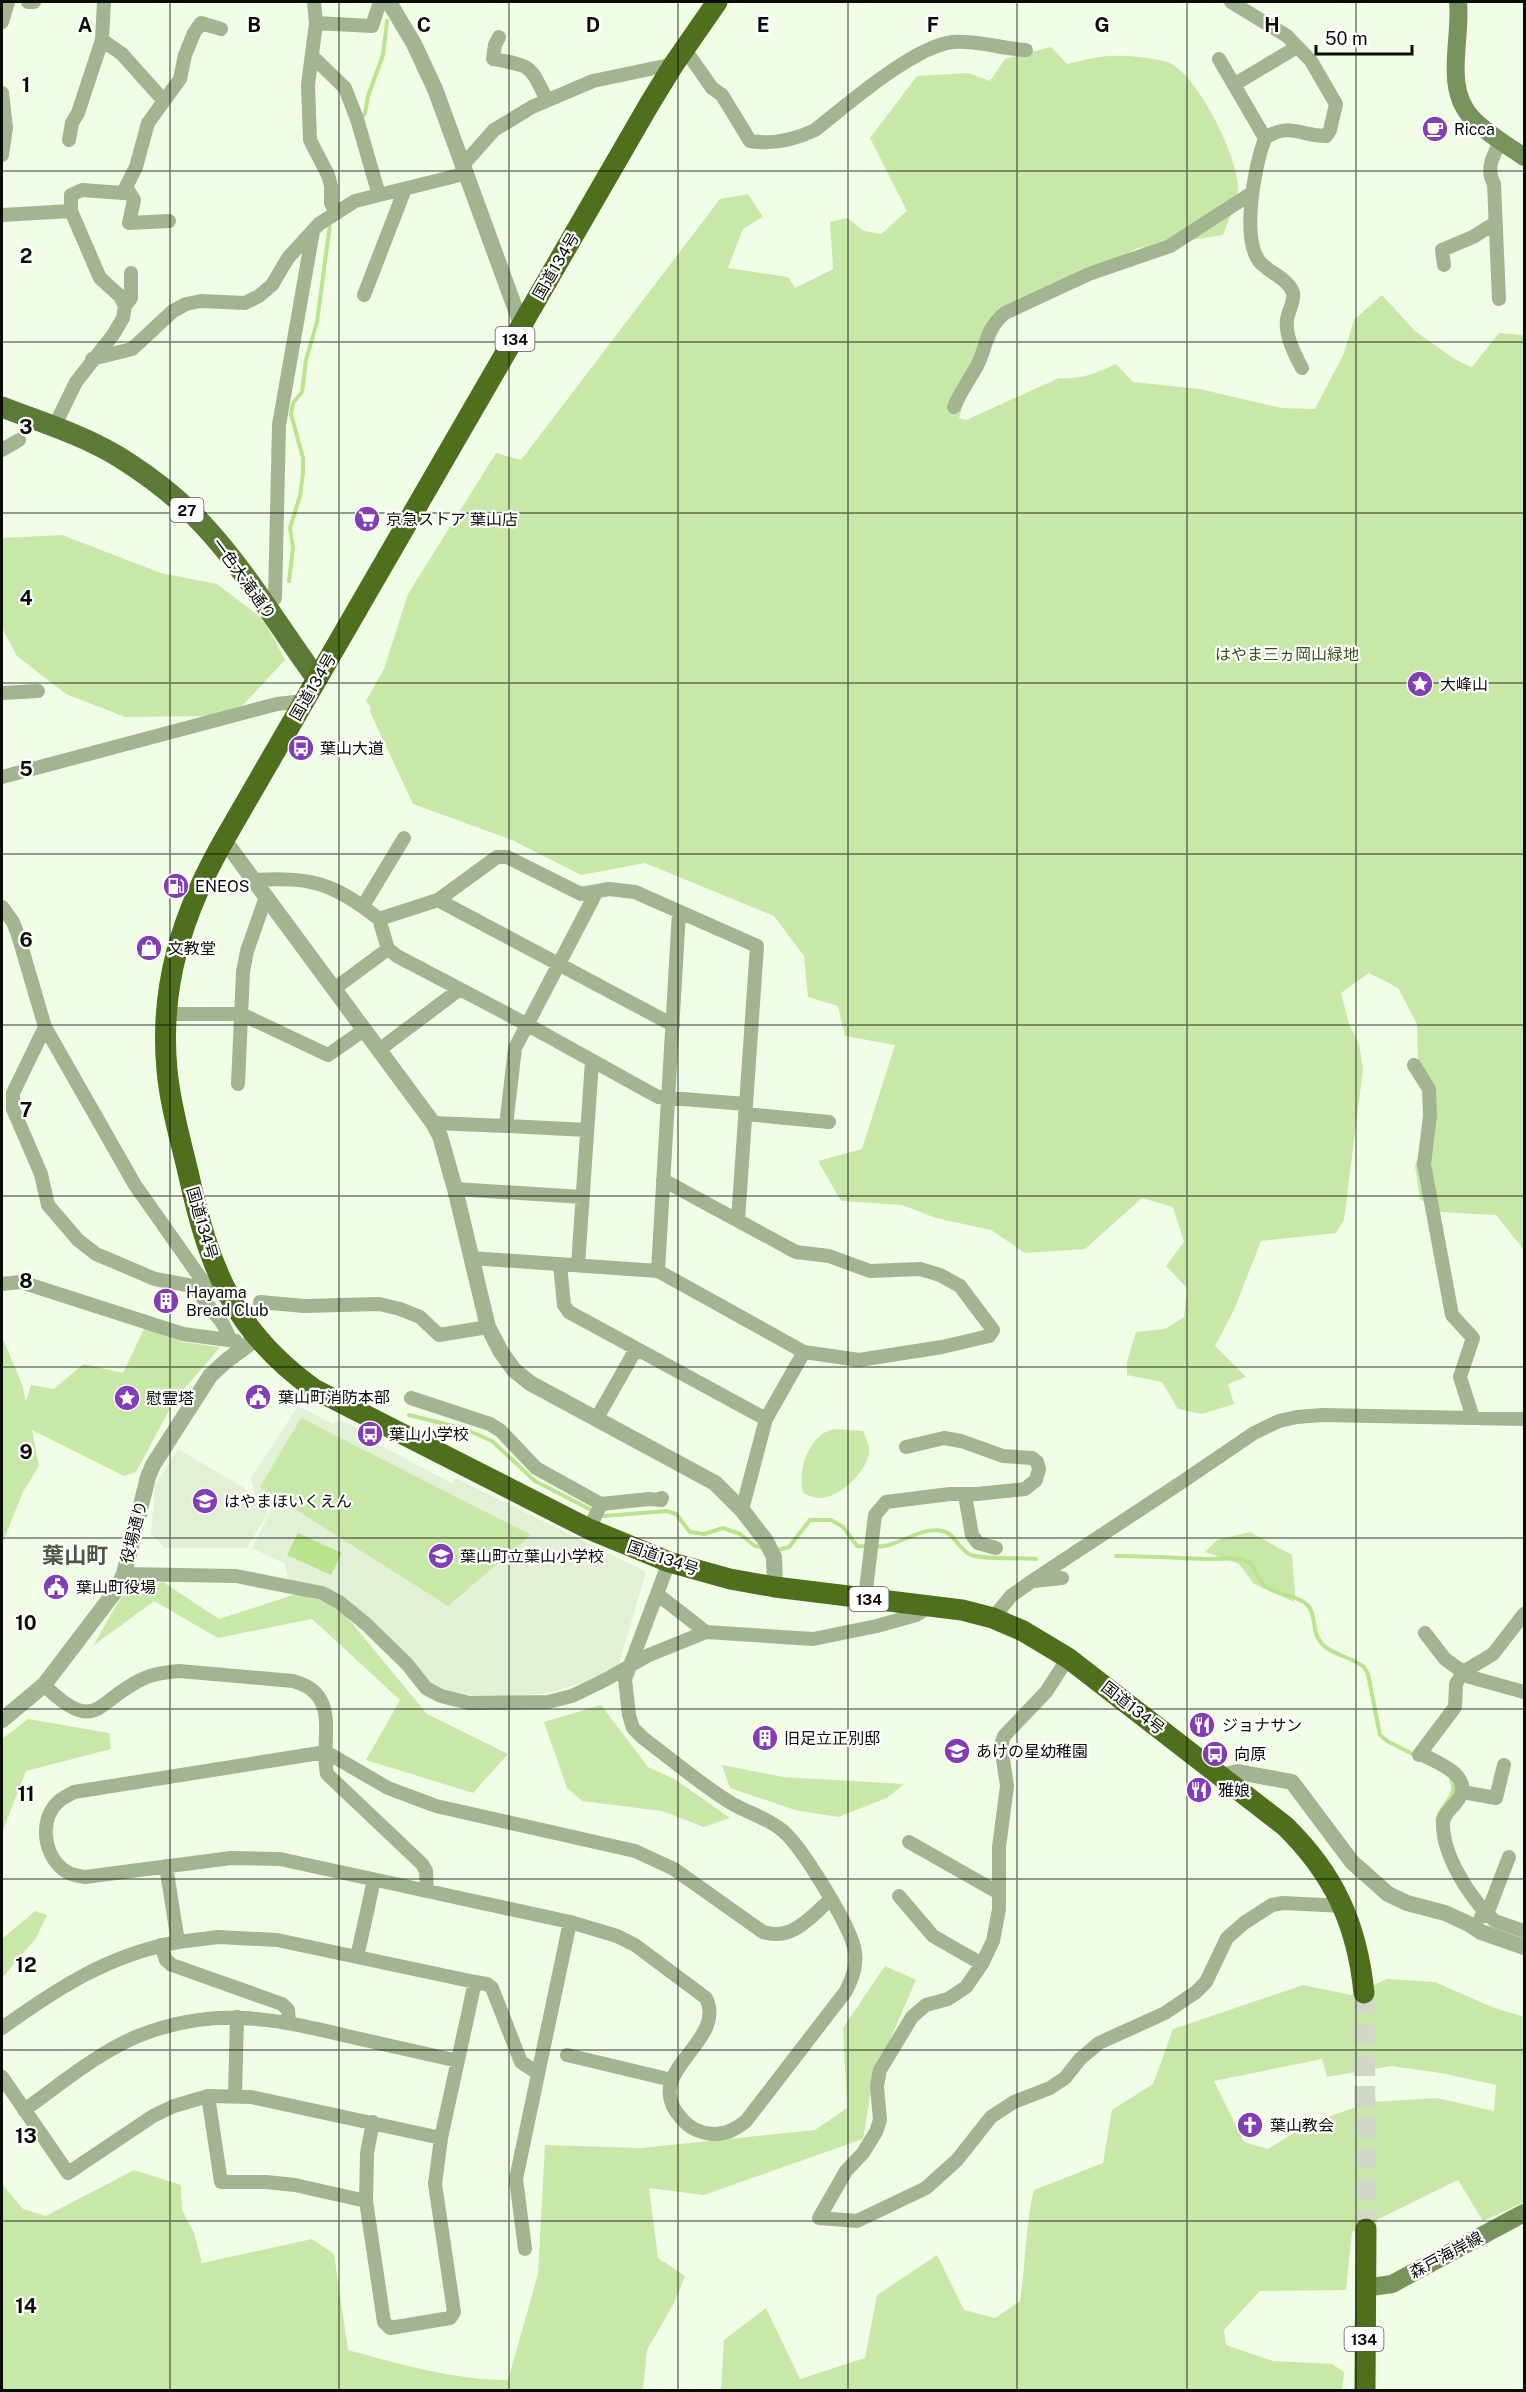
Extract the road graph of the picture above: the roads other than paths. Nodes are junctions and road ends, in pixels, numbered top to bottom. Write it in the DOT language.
graph roads {
  1 [pos="8,2"];
  2 [pos="28,2"];
  3 [pos="34,2"];
  4 [pos="104,2"];
  5 [pos="314,2"];
  6 [pos="717,2"];
  7 [pos="1232,2"];
  8 [pos="1458,2"];
  9 [pos="389,3"];
  10 [pos="2,22"];
  11 [pos="316,23"];
  12 [pos="221,29"];
  13 [pos="499,36"];
  14 [pos="102,40"];
  15 [pos="1297,47"];
  16 [pos="1026,51"];
  17 [pos="312,56"];
  18 [pos="679,56"];
  19 [pos="1219,59"];
  20 [pos="1235,84"];
  21 [pos="2,93"];
  22 [pos="547,100"];
  23 [pos="164,101"];
  24 [pos="1265,138"];
  25 [pos="69,140"];
  26 [pos="1501,140"];
  27 [pos="2,155"];
  28 [pos="1524,157"];
  29 [pos="463,170"];
  30 [pos="126,187"];
  31 [pos="405,189"];
  32 [pos="1252,193"];
  33 [pos="379,195"];
  34 [pos="71,212"];
  35 [pos="335,213"];
  36 [pos="2,215"];
  37 [pos="169,221"];
  38 [pos="1495,223"];
  39 [pos="313,231"];
  40 [pos="1444,265"];
  41 [pos="131,273"];
  42 [pos="364,295"];
  43 [pos="1499,299"];
  44 [pos="125,306"];
  45 [pos="522,327"];
  46 [pos="92,359"];
  47 [pos="1302,368"];
  48 [pos="2,407"];
  49 [pos="954,407"];
  50 [pos="54,427"];
  51 [pos="19,441"];
  52 [pos="2,450"];
  53 [pos="266,608"];
  54 [pos="317,679"];
  55 [pos="38,692"];
  56 [pos="2,693"];
  57 [pos="304,701"];
  58 [pos="2,777"];
  59 [pos="404,838"];
  60 [pos="224,840"];
  61 [pos="253,880"];
  62 [pos="597,891"];
  63 [pos="266,897"];
  64 [pos="438,900"];
  65 [pos="363,906"];
  66 [pos="2,907"];
  67 [pos="680,912"];
  68 [pos="380,919"];
  69 [pos="388,950"];
  70 [pos="560,965"];
  71 [pos="334,989"];
  72 [pos="460,989"];
  73 [pos="166,1014"];
  74 [pos="241,1014"];
  75 [pos="528,1025"];
  76 [pos="673,1025"];
  77 [pos="45,1027"];
  78 [pos="364,1030"];
  79 [pos="379,1050"];
  80 [pos="592,1061"];
  81 [pos="1414,1065"];
  82 [pos="238,1084"];
  83 [pos="668,1098"];
  84 [pos="746,1109"];
  85 [pos="829,1122"];
  86 [pos="433,1123"];
  87 [pos="506,1126"];
  88 [pos="587,1130"];
  89 [pos="663,1180"];
  90 [pos="455,1189"];
  91 [pos="582,1197"];
  92 [pos="738,1220"];
  93 [pos="471,1258"];
  94 [pos="560,1264"];
  95 [pos="578,1265"];
  96 [pos="658,1271"];
  97 [pos="2,1284"];
  98 [pos="221,1284"];
  99 [pos="260,1302"];
  100 [pos="488,1327"];
  101 [pos="230,1339"];
  102 [pos="251,1342"];
  103 [pos="636,1349"];
  104 [pos="804,1352"];
  105 [pos="411,1398"];
  106 [pos="597,1418"];
  107 [pos="1473,1418"];
  108 [pos="766,1419"];
  109 [pos="1524,1419"];
  110 [pos="906,1447"];
  111 [pos="965,1495"];
  112 [pos="662,1498"];
  113 [pos="742,1510"];
  114 [pos="596,1515"];
  115 [pos="996,1548"];
  116 [pos="669,1562"];
  117 [pos="124,1574"];
  118 [pos="1062,1578"];
  119 [pos="1032,1581"];
  120 [pos="775,1587"];
  121 [pos="657,1594"];
  122 [pos="865,1598"];
  123 [pos="930,1606"];
  124 [pos="1524,1614"];
  125 [pos="993,1618"];
  126 [pos="706,1632"];
  127 [pos="1425,1633"];
  128 [pos="1068,1658"];
  129 [pos="627,1668"];
  130 [pos="1463,1671"];
  131 [pos="44,1685"];
  132 [pos="1524,1692"];
  133 [pos="2,1720"];
  134 [pos="326,1752"];
  135 [pos="1504,1765"];
  136 [pos="1221,1776"];
  137 [pos="1462,1792"];
  138 [pos="909,1842"];
  139 [pos="1509,1857"];
  140 [pos="166,1866"];
  141 [pos="374,1880"];
  142 [pos="427,1891"];
  143 [pos="999,1893"];
  144 [pos="899,1896"];
  145 [pos="830,1899"];
  146 [pos="1344,1906"];
  147 [pos="1486,1915"];
  148 [pos="570,1922"];
  149 [pos="1470,1923"];
  150 [pos="1524,1931"];
  151 [pos="178,1942"];
  152 [pos="161,1945"];
  153 [pos="1524,1947"];
  154 [pos="357,1957"];
  155 [pos="982,1964"];
  156 [pos="475,1982"];
  157 [pos="1364,1993"];
  158 [pos="237,2017"];
  159 [pos="289,2022"];
  160 [pos="2,2028"];
  161 [pos="567,2055"];
  162 [pos="458,2061"];
  163 [pos="538,2073"];
  164 [pos="2,2077"];
  165 [pos="672,2080"];
  166 [pos="235,2095"];
  167 [pos="208,2096"];
  168 [pos="24,2110"];
  169 [pos="373,2122"];
  170 [pos="441,2138"];
  171 [pos="366,2201"];
  172 [pos="1524,2213"];
  173 [pos="1366,2229"];
  174 [pos="525,2249"];
  175 [pos="1364,2288"];
  176 [pos="1365,2391"];
  1 -- 10 [label="street"];
  2 -- 3 [label="street"];
  4 -- 14 [label="street"];
  5 -- 11 [label="street"];
  6 -- 18 [label="highway, 国道134号 / 134"];
  7 -- 15 [label="street"];
  8 -- 26 [label="main road"];
  9 -- 11 [label="street"];
  9 -- 29 [label="street"];
  11 -- 17 [label="street"];
  12 -- 23 [label="street"];
  13 -- 22 [label="street"];
  14 -- 23 [label="street"];
  14 -- 25 [label="street"];
  15 -- 20 [label="street"];
  15 -- 24 [label="street"];
  16 -- 18 [label="street"];
  17 -- 33 [label="street"];
  17 -- 35 [label="street"];
  18 -- 22 [label="street"];
  18 -- 45 [label="highway, 国道134号 / 134"];
  19 -- 20 [label="street"];
  20 -- 24 [label="street"];
  21 -- 27 [label="street"];
  22 -- 29 [label="street"];
  23 -- 30 [label="street"];
  24 -- 32 [label="street"];
  26 -- 28 [label="main road"];
  26 -- 38 [label="street"];
  29 -- 31 [label="street"];
  29 -- 45 [label="street"];
  30 -- 34 [label="street"];
  30 -- 37 [label="street"];
  31 -- 33 [label="street"];
  31 -- 42 [label="street"];
  32 -- 47 [label="street"];
  32 -- 49 [label="street"];
  33 -- 35 [label="street"];
  34 -- 36 [label="street"];
  34 -- 44 [label="street"];
  35 -- 39 [label="street"];
  38 -- 40 [label="street"];
  38 -- 43 [label="street"];
  39 -- 46 [label="street"];
  39 -- 53 [label="street"];
  41 -- 44 [label="street"];
  44 -- 46 [label="street"];
  45 -- 54 [label="highway, 国道134号 / 134"];
  46 -- 50 [label="street"];
  48 -- 50 [label="main road, 一色大滝通り / 27"];
  50 -- 53 [label="main road, 一色大滝通り / 27"];
  51 -- 52 [label="street"];
  53 -- 54 [label="main road, 一色大滝通り / 27"];
  54 -- 57 [label="highway, 国道134号 / 134"];
  55 -- 56 [label="street"];
  57 -- 58 [label="street"];
  57 -- 60 [label="highway, 国道134号 / 134"];
  59 -- 65 [label="street"];
  60 -- 61 [label="street"];
  60 -- 73 [label="highway, 国道134号 / 134"];
  61 -- 63 [label="street"];
  61 -- 65 [label="street"];
  62 -- 64 [label="street"];
  62 -- 67 [label="street"];
  62 -- 70 [label="street"];
  63 -- 71 [label="street"];
  63 -- 74 [label="street"];
  64 -- 68 [label="street"];
  64 -- 70 [label="street"];
  65 -- 68 [label="street"];
  66 -- 77 [label="street"];
  67 -- 76 [label="street"];
  67 -- 84 [label="street"];
  68 -- 69 [label="street"];
  69 -- 71 [label="street"];
  69 -- 72 [label="street"];
  70 -- 75 [label="street"];
  70 -- 76 [label="street"];
  71 -- 78 [label="street"];
  72 -- 75 [label="street"];
  72 -- 79 [label="street"];
  73 -- 74 [label="street"];
  73 -- 98 [label="highway, 国道134号 / 134"];
  74 -- 78 [label="street"];
  74 -- 82 [label="street"];
  75 -- 80 [label="street"];
  75 -- 87 [label="street"];
  76 -- 83 [label="street"];
  77 -- 98 [label="street"];
  77 -- 101 [label="street"];
  78 -- 79 [label="street"];
  79 -- 86 [label="street"];
  80 -- 83 [label="street"];
  80 -- 88 [label="street"];
  81 -- 107 [label="street"];
  83 -- 84 [label="street"];
  83 -- 89 [label="street"];
  84 -- 85 [label="street"];
  84 -- 92 [label="street"];
  86 -- 87 [label="street"];
  86 -- 90 [label="street"];
  87 -- 88 [label="street"];
  88 -- 91 [label="street"];
  89 -- 92 [label="street"];
  89 -- 96 [label="street"];
  90 -- 91 [label="street"];
  90 -- 93 [label="street"];
  91 -- 95 [label="street"];
  92 -- 104 [label="street"];
  93 -- 94 [label="street"];
  93 -- 100 [label="street"];
  94 -- 95 [label="street"];
  94 -- 103 [label="street"];
  95 -- 96 [label="street"];
  96 -- 104 [label="street"];
  97 -- 101 [label="street"];
  98 -- 102 [label="highway, 国道134号 / 134"];
  99 -- 100 [label="street"];
  100 -- 106 [label="street"];
  101 -- 102 [label="street"];
  102 -- 114 [label="highway, 国道134号 / 134"];
  102 -- 117 [label="street, 役場通り"];
  103 -- 106 [label="street"];
  103 -- 108 [label="street"];
  104 -- 108 [label="street"];
  105 -- 114 [label="street"];
  106 -- 113 [label="street"];
  107 -- 109 [label="street"];
  107 -- 119 [label="street"];
  108 -- 113 [label="street"];
  110 -- 111 [label="street"];
  111 -- 115 [label="street"];
  111 -- 122 [label="street"];
  112 -- 114 [label="street"];
  113 -- 120 [label="street"];
  114 -- 116 [label="highway, 国道134号 / 134"];
  116 -- 120 [label="highway, 国道134号 / 134"];
  116 -- 121 [label="street"];
  117 -- 129 [label="street"];
  117 -- 131 [label="street, 役場通り"];
  118 -- 119 [label="street"];
  119 -- 125 [label="street"];
  120 -- 122 [label="highway, 国道134号 / 134"];
  121 -- 126 [label="street"];
  121 -- 129 [label="street"];
  122 -- 123 [label="highway, 国道134号 / 134"];
  123 -- 125 [label="highway, 国道134号 / 134"];
  123 -- 126 [label="street"];
  124 -- 130 [label="street"];
  125 -- 128 [label="highway, 国道134号 / 134"];
  126 -- 129 [label="street"];
  127 -- 130 [label="street"];
  128 -- 136 [label="highway, 国道134号 / 134"];
  128 -- 143 [label="street"];
  129 -- 145 [label="street"];
  130 -- 132 [label="street"];
  130 -- 137 [label="street"];
  131 -- 133 [label="street, 役場通り"];
  131 -- 134 [label="street"];
  134 -- 140 [label="street"];
  134 -- 142 [label="street"];
  134 -- 145 [label="street"];
  135 -- 137 [label="street"];
  136 -- 146 [label="highway, 国道134号 / 134"];
  136 -- 149 [label="street"];
  137 -- 147 [label="street"];
  138 -- 143 [label="street"];
  139 -- 147 [label="street"];
  140 -- 141 [label="street"];
  140 -- 151 [label="street"];
  141 -- 142 [label="street"];
  141 -- 154 [label="street"];
  142 -- 148 [label="street"];
  143 -- 155 [label="street"];
  144 -- 155 [label="street"];
  145 -- 165 [label="street"];
  146 -- 155 [label="street"];
  146 -- 157 [label="highway, 国道134号 / 134"];
  147 -- 149 [label="street"];
  147 -- 150 [label="street"];
  148 -- 163 [label="street"];
  148 -- 165 [label="street"];
  149 -- 153 [label="street"];
  151 -- 152 [label="street"];
  151 -- 154 [label="street"];
  152 -- 159 [label="street"];
  152 -- 160 [label="street"];
  154 -- 156 [label="street"];
  156 -- 162 [label="street"];
  156 -- 163 [label="street"];
  158 -- 159 [label="street"];
  158 -- 166 [label="street"];
  158 -- 168 [label="street"];
  159 -- 162 [label="street"];
  161 -- 165 [label="street"];
  162 -- 170 [label="street"];
  163 -- 174 [label="street"];
  164 -- 168 [label="street"];
  166 -- 167 [label="street"];
  166 -- 169 [label="street"];
  167 -- 168 [label="street"];
  167 -- 171 [label="street"];
  169 -- 170 [label="street"];
  169 -- 171 [label="street"];
  170 -- 171 [label="street"];
  172 -- 175 [label="main road, 森戸海岸線"];
  173 -- 175 [label="highway, 134"];
  175 -- 176 [label="highway, 134"];
}
